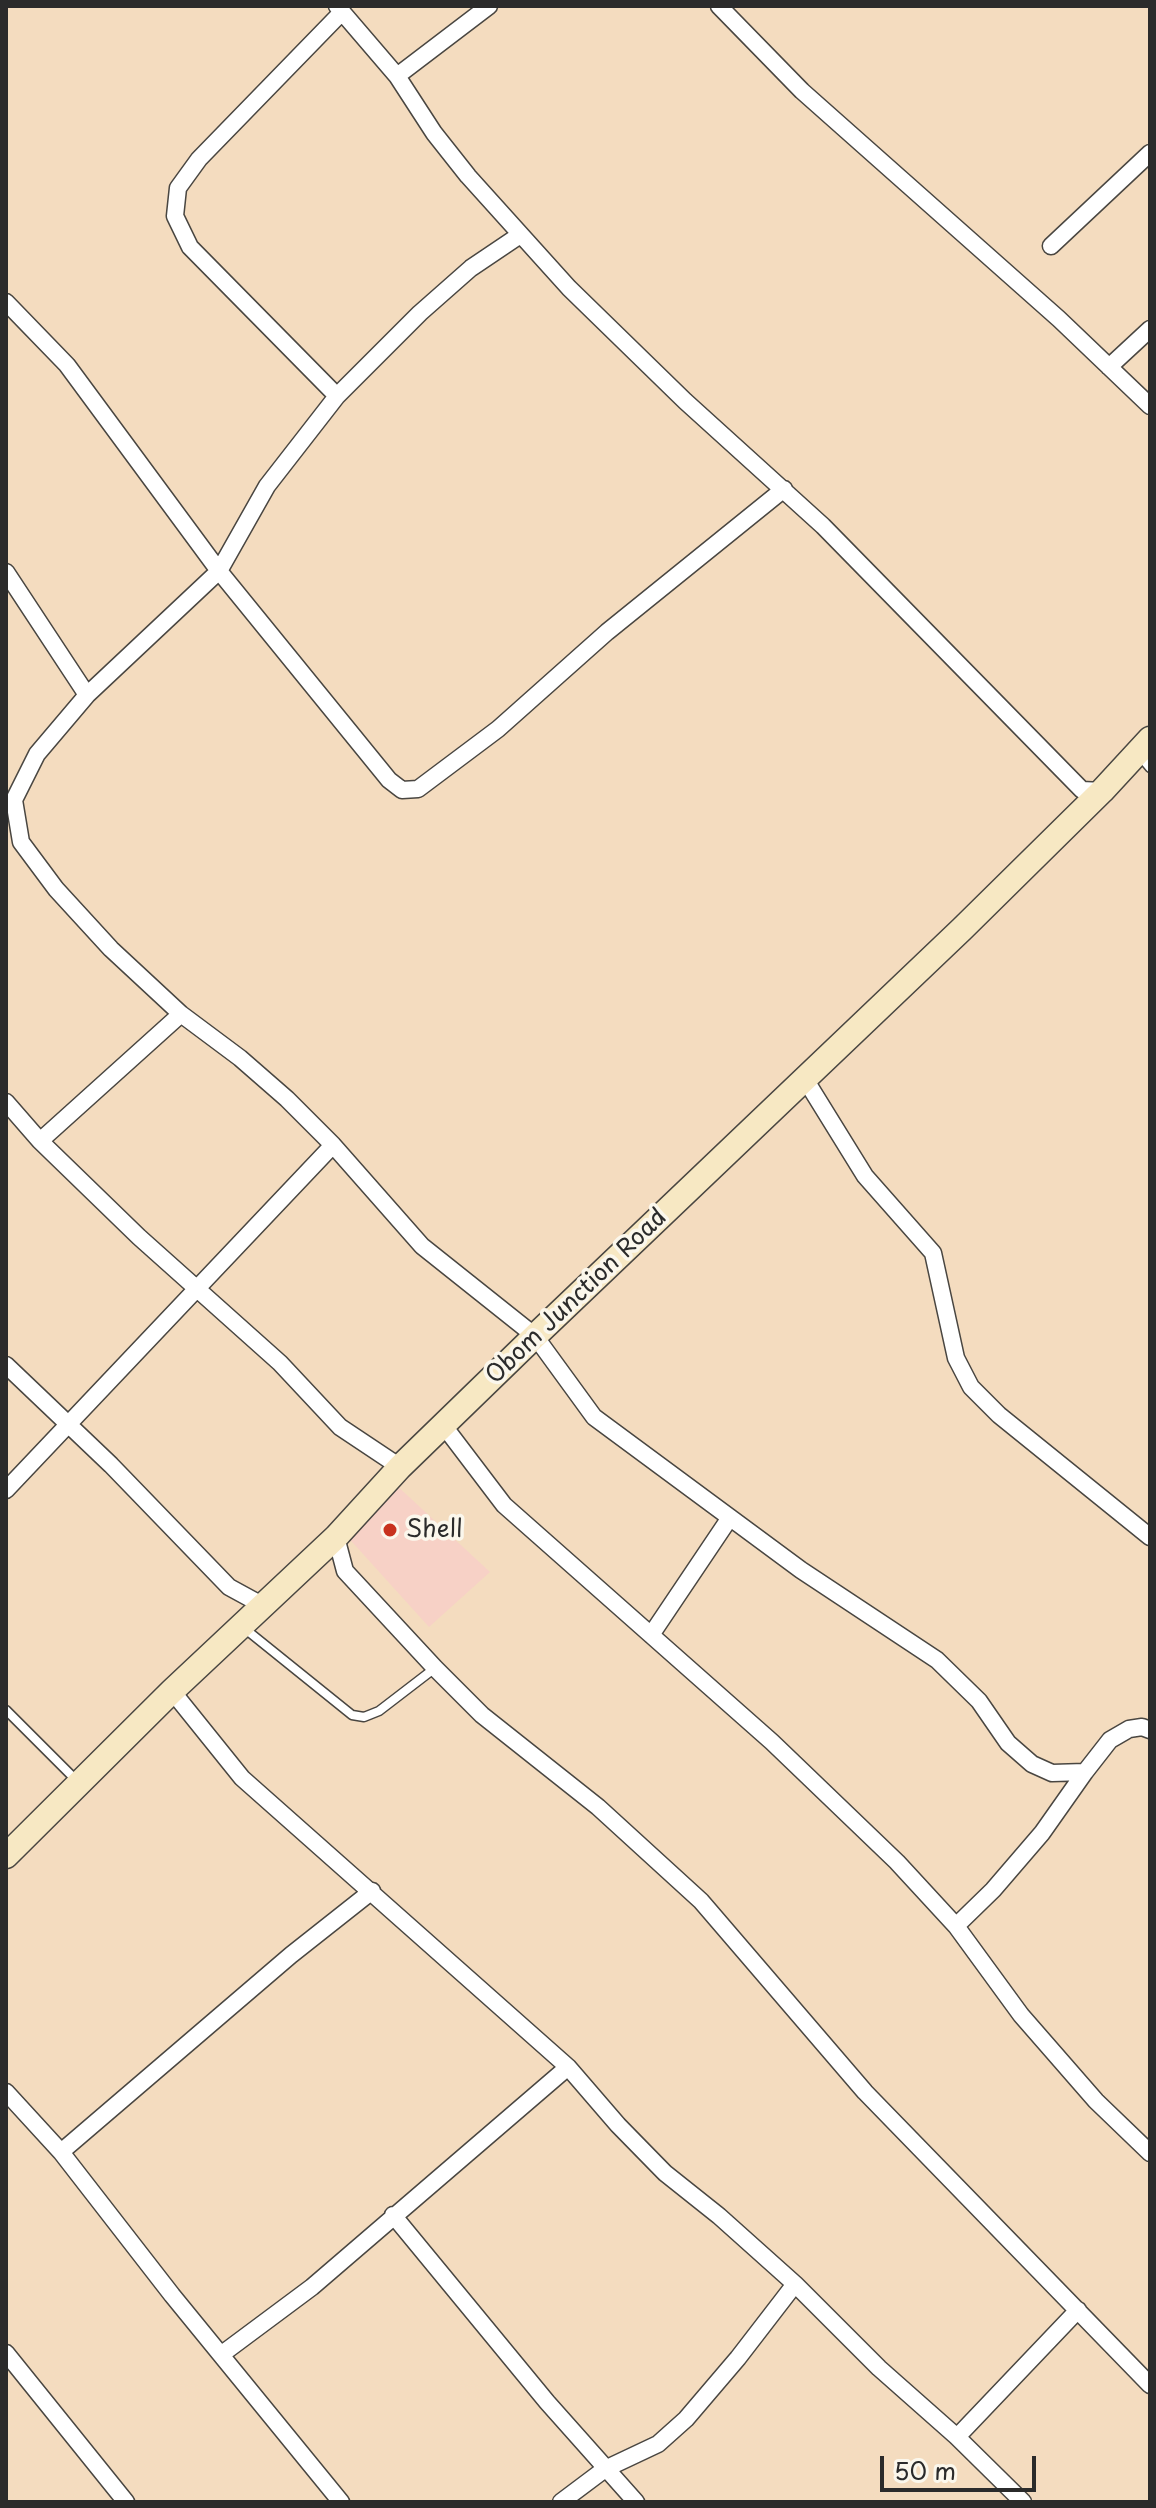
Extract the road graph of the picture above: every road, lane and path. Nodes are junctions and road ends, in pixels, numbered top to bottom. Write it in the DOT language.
graph roads {
  1 [pos="489,6"];
  2 [pos="719,6"];
  3 [pos="340,9"];
  4 [pos="397,76"];
  5 [pos="1150,153"];
  6 [pos="520,235"];
  7 [pos="1051,246"];
  8 [pos="6,302"];
  9 [pos="1150,329"];
  10 [pos="1109,367"];
  11 [pos="337,396"];
  12 [pos="1150,406"];
  13 [pos="784,489"];
  14 [pos="219,571"];
  15 [pos="6,572"];
  16 [pos="87,695"];
  17 [pos="1146,753"];
  18 [pos="24,779"];
  19 [pos="6,787"];
  20 [pos="1102,791"];
  21 [pos="181,1014"];
  22 [pos="805,1079"];
  23 [pos="6,1102"];
  24 [pos="40,1141"];
  25 [pos="333,1145"];
  26 [pos="197,1287"];
  27 [pos="535,1336"];
  28 [pos="6,1365"];
  29 [pos="68,1425"];
  30 [pos="444,1426"];
  31 [pos="400,1467"];
  32 [pos="6,1490"];
  33 [pos="729,1519"];
  34 [pos="336,1537"];
  35 [pos="1150,1537"];
  36 [pos="262,1605"];
  37 [pos="241,1625"];
  38 [pos="651,1635"];
  39 [pos="435,1668"];
  40 [pos="172,1691"];
  41 [pos="6,1710"];
  42 [pos="1150,1730"];
  43 [pos="1085,1772"];
  44 [pos="79,1783"];
  45 [pos="6,1856"];
  46 [pos="372,1891"];
  47 [pos="956,1926"];
  48 [pos="568,2067"];
  49 [pos="6,2092"];
  50 [pos="61,2152"];
  51 [pos="1150,2153"];
  52 [pos="393,2215"];
  53 [pos="795,2284"];
  54 [pos="1078,2310"];
  55 [pos="6,2353"];
  56 [pos="222,2354"];
  57 [pos="1150,2385"];
  58 [pos="957,2437"];
  59 [pos="605,2469"];
  60 [pos="126,2502"];
  61 [pos="341,2502"];
  62 [pos="561,2502"];
  63 [pos="636,2502"];
  64 [pos="1023,2502"];
  1 -- 4 [label="street"];
  2 -- 10 [label="street"];
  3 -- 4 [label="street"];
  3 -- 11 [label="street"];
  4 -- 6 [label="street"];
  5 -- 7 [label="street"];
  6 -- 11 [label="street"];
  6 -- 13 [label="street"];
  8 -- 14 [label="street"];
  9 -- 10 [label="street"];
  10 -- 12 [label="street"];
  11 -- 14 [label="street"];
  13 -- 14 [label="street"];
  13 -- 20 [label="street"];
  14 -- 16 [label="street"];
  15 -- 16 [label="street"];
  16 -- 18 [label="street"];
  17 -- 20 [label="main road, Obom Junction Road"];
  18 -- 19 [label="street"];
  18 -- 21 [label="street"];
  20 -- 22 [label="main road, Obom Junction Road"];
  21 -- 24 [label="street"];
  21 -- 25 [label="street"];
  22 -- 27 [label="main road, Obom Junction Road"];
  22 -- 35 [label="street"];
  23 -- 24 [label="street"];
  24 -- 26 [label="street"];
  25 -- 26 [label="street"];
  25 -- 27 [label="street"];
  26 -- 29 [label="street"];
  26 -- 31 [label="street"];
  27 -- 30 [label="main road, Obom Junction Road"];
  27 -- 33 [label="street"];
  28 -- 29 [label="street"];
  29 -- 32 [label="street"];
  29 -- 36 [label="street"];
  30 -- 31 [label="main road, Obom Junction Road"];
  30 -- 38 [label="street"];
  31 -- 34 [label="main road, Obom Junction Road"];
  33 -- 38 [label="street"];
  33 -- 43 [label="street"];
  34 -- 36 [label="main road, Obom Junction Road"];
  34 -- 39 [label="street"];
  36 -- 37 [label="main road, Obom Junction Road"];
  37 -- 39 [label="lane"];
  37 -- 40 [label="main road, Obom Junction Road"];
  38 -- 47 [label="street"];
  39 -- 54 [label="street"];
  40 -- 44 [label="main road, Obom Junction Road"];
  40 -- 46 [label="street"];
  41 -- 44 [label="lane"];
  42 -- 43 [label="street"];
  43 -- 47 [label="street"];
  44 -- 45 [label="main road, Obom Junction Road"];
  46 -- 48 [label="street"];
  46 -- 50 [label="street"];
  47 -- 51 [label="street"];
  48 -- 52 [label="street"];
  48 -- 53 [label="street"];
  49 -- 50 [label="street"];
  50 -- 56 [label="street"];
  52 -- 56 [label="street"];
  52 -- 59 [label="street"];
  53 -- 58 [label="street"];
  53 -- 59 [label="street"];
  54 -- 57 [label="street"];
  54 -- 58 [label="street"];
  55 -- 60 [label="street"];
  56 -- 61 [label="street"];
  58 -- 64 [label="street"];
  59 -- 62 [label="street"];
  59 -- 63 [label="street"];
}
